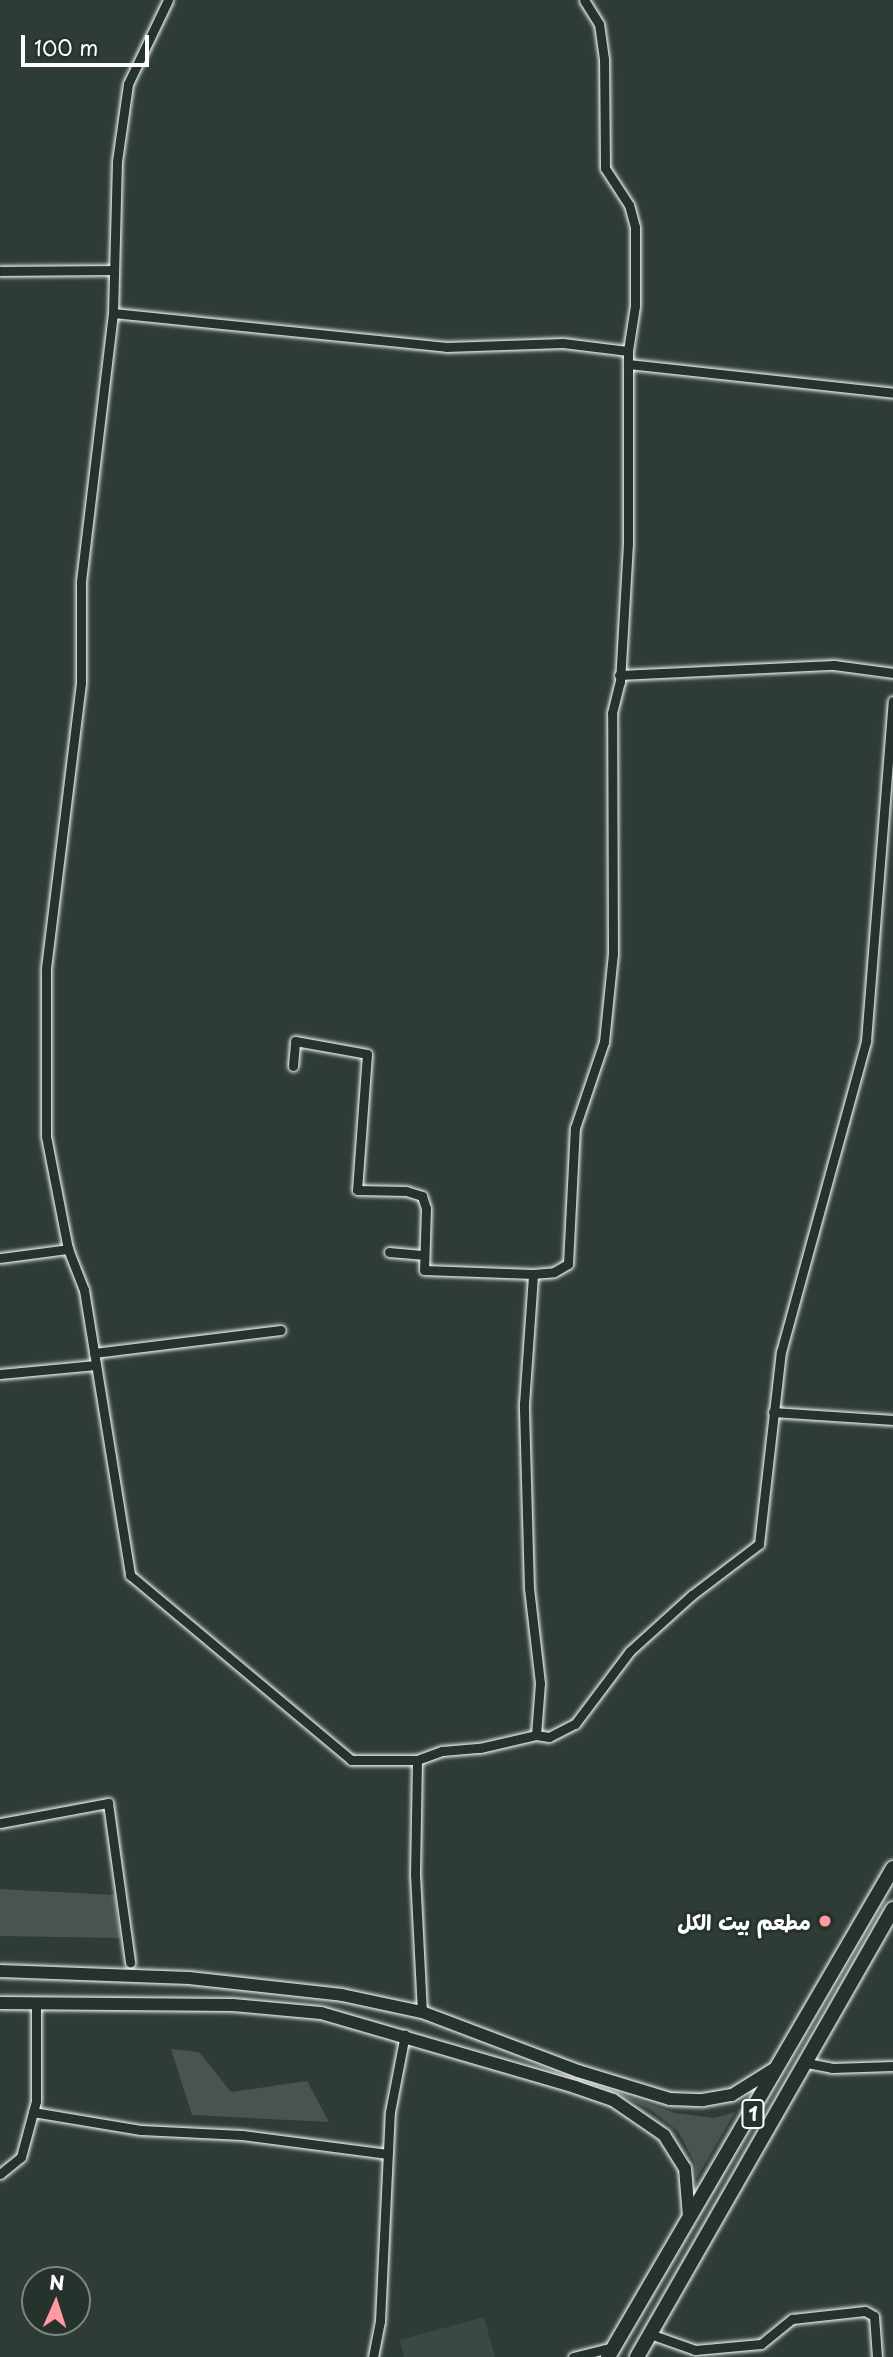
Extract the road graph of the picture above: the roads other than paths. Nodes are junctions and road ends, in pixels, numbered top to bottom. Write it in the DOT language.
graph roads {
  1 [pos="168,0"];
  2 [pos="584,0"];
  3 [pos="112,270"];
  4 [pos="0,271"];
  5 [pos="113,313"];
  6 [pos="628,351"];
  7 [pos="628,364"];
  8 [pos="893,393"];
  9 [pos="893,673"];
  10 [pos="619,675"];
  11 [pos="893,701"];
  12 [pos="888,810"];
  13 [pos="293,1066"];
  14 [pos="68,1249"];
  15 [pos="389,1252"];
  16 [pos="422,1255"];
  17 [pos="0,1258"];
  18 [pos="533,1274"];
  19 [pos="281,1330"];
  20 [pos="94,1353"];
  21 [pos="96,1365"];
  22 [pos="0,1374"];
  23 [pos="773,1412"];
  24 [pos="893,1420"];
  25 [pos="536,1735"];
  26 [pos="417,1760"];
  27 [pos="0,1823"];
  28 [pos="893,1868"];
  29 [pos="893,1909"];
  30 [pos="130,1962"];
  31 [pos="0,1971"];
  32 [pos="0,2003"];
  33 [pos="36,2003"];
  34 [pos="422,2012"];
  35 [pos="405,2034"];
  36 [pos="783,2062"];
  37 [pos="807,2063"];
  38 [pos="893,2066"];
  39 [pos="578,2071"];
  40 [pos="575,2087"];
  41 [pos="33,2112"];
  42 [pos="388,2154"];
  43 [pos="0,2174"];
  44 [pos="689,2218"];
  45 [pos="650,2334"];
  46 [pos="610,2355"];
  47 [pos="373,2357"];
  48 [pos="573,2357"];
  49 [pos="637,2357"];
  50 [pos="877,2357"];
  1 -- 3 [label="street"];
  2 -- 6 [label="street"];
  3 -- 4 [label="street"];
  3 -- 5 [label="street"];
  5 -- 6 [label="street"];
  5 -- 14 [label="street"];
  6 -- 7 [label="street"];
  7 -- 8 [label="street"];
  7 -- 10 [label="street"];
  9 -- 10 [label="street"];
  10 -- 18 [label="street"];
  11 -- 12 [label="street"];
  12 -- 23 [label="street"];
  13 -- 16 [label="street"];
  14 -- 17 [label="street"];
  14 -- 20 [label="street"];
  15 -- 16 [label="street"];
  16 -- 18 [label="street"];
  18 -- 25 [label="street"];
  19 -- 20 [label="street"];
  20 -- 21 [label="street"];
  21 -- 22 [label="street"];
  21 -- 26 [label="street"];
  23 -- 24 [label="street"];
  23 -- 25 [label="street"];
  25 -- 26 [label="street"];
  26 -- 34 [label="street"];
  27 -- 30 [label="street"];
  28 -- 36 [label="main road, 1"];
  29 -- 37 [label="main road, 1"];
  31 -- 34 [label="main road"];
  32 -- 33 [label="main road"];
  33 -- 35 [label="main road"];
  33 -- 41 [label="street"];
  34 -- 39 [label="main road"];
  35 -- 40 [label="main road"];
  35 -- 42 [label="street"];
  36 -- 39 [label="main road"];
  36 -- 44 [label="main road, 1"];
  37 -- 38 [label="street"];
  37 -- 45 [label="main road, 1"];
  39 -- 40 [label="main road"];
  40 -- 44 [label="main road"];
  41 -- 42 [label="street"];
  41 -- 43 [label="street"];
  42 -- 47 [label="street"];
  44 -- 46 [label="main road, 1"];
  45 -- 49 [label="main road, 1"];
  45 -- 50 [label="street"];
  46 -- 48 [label="street"];
}
